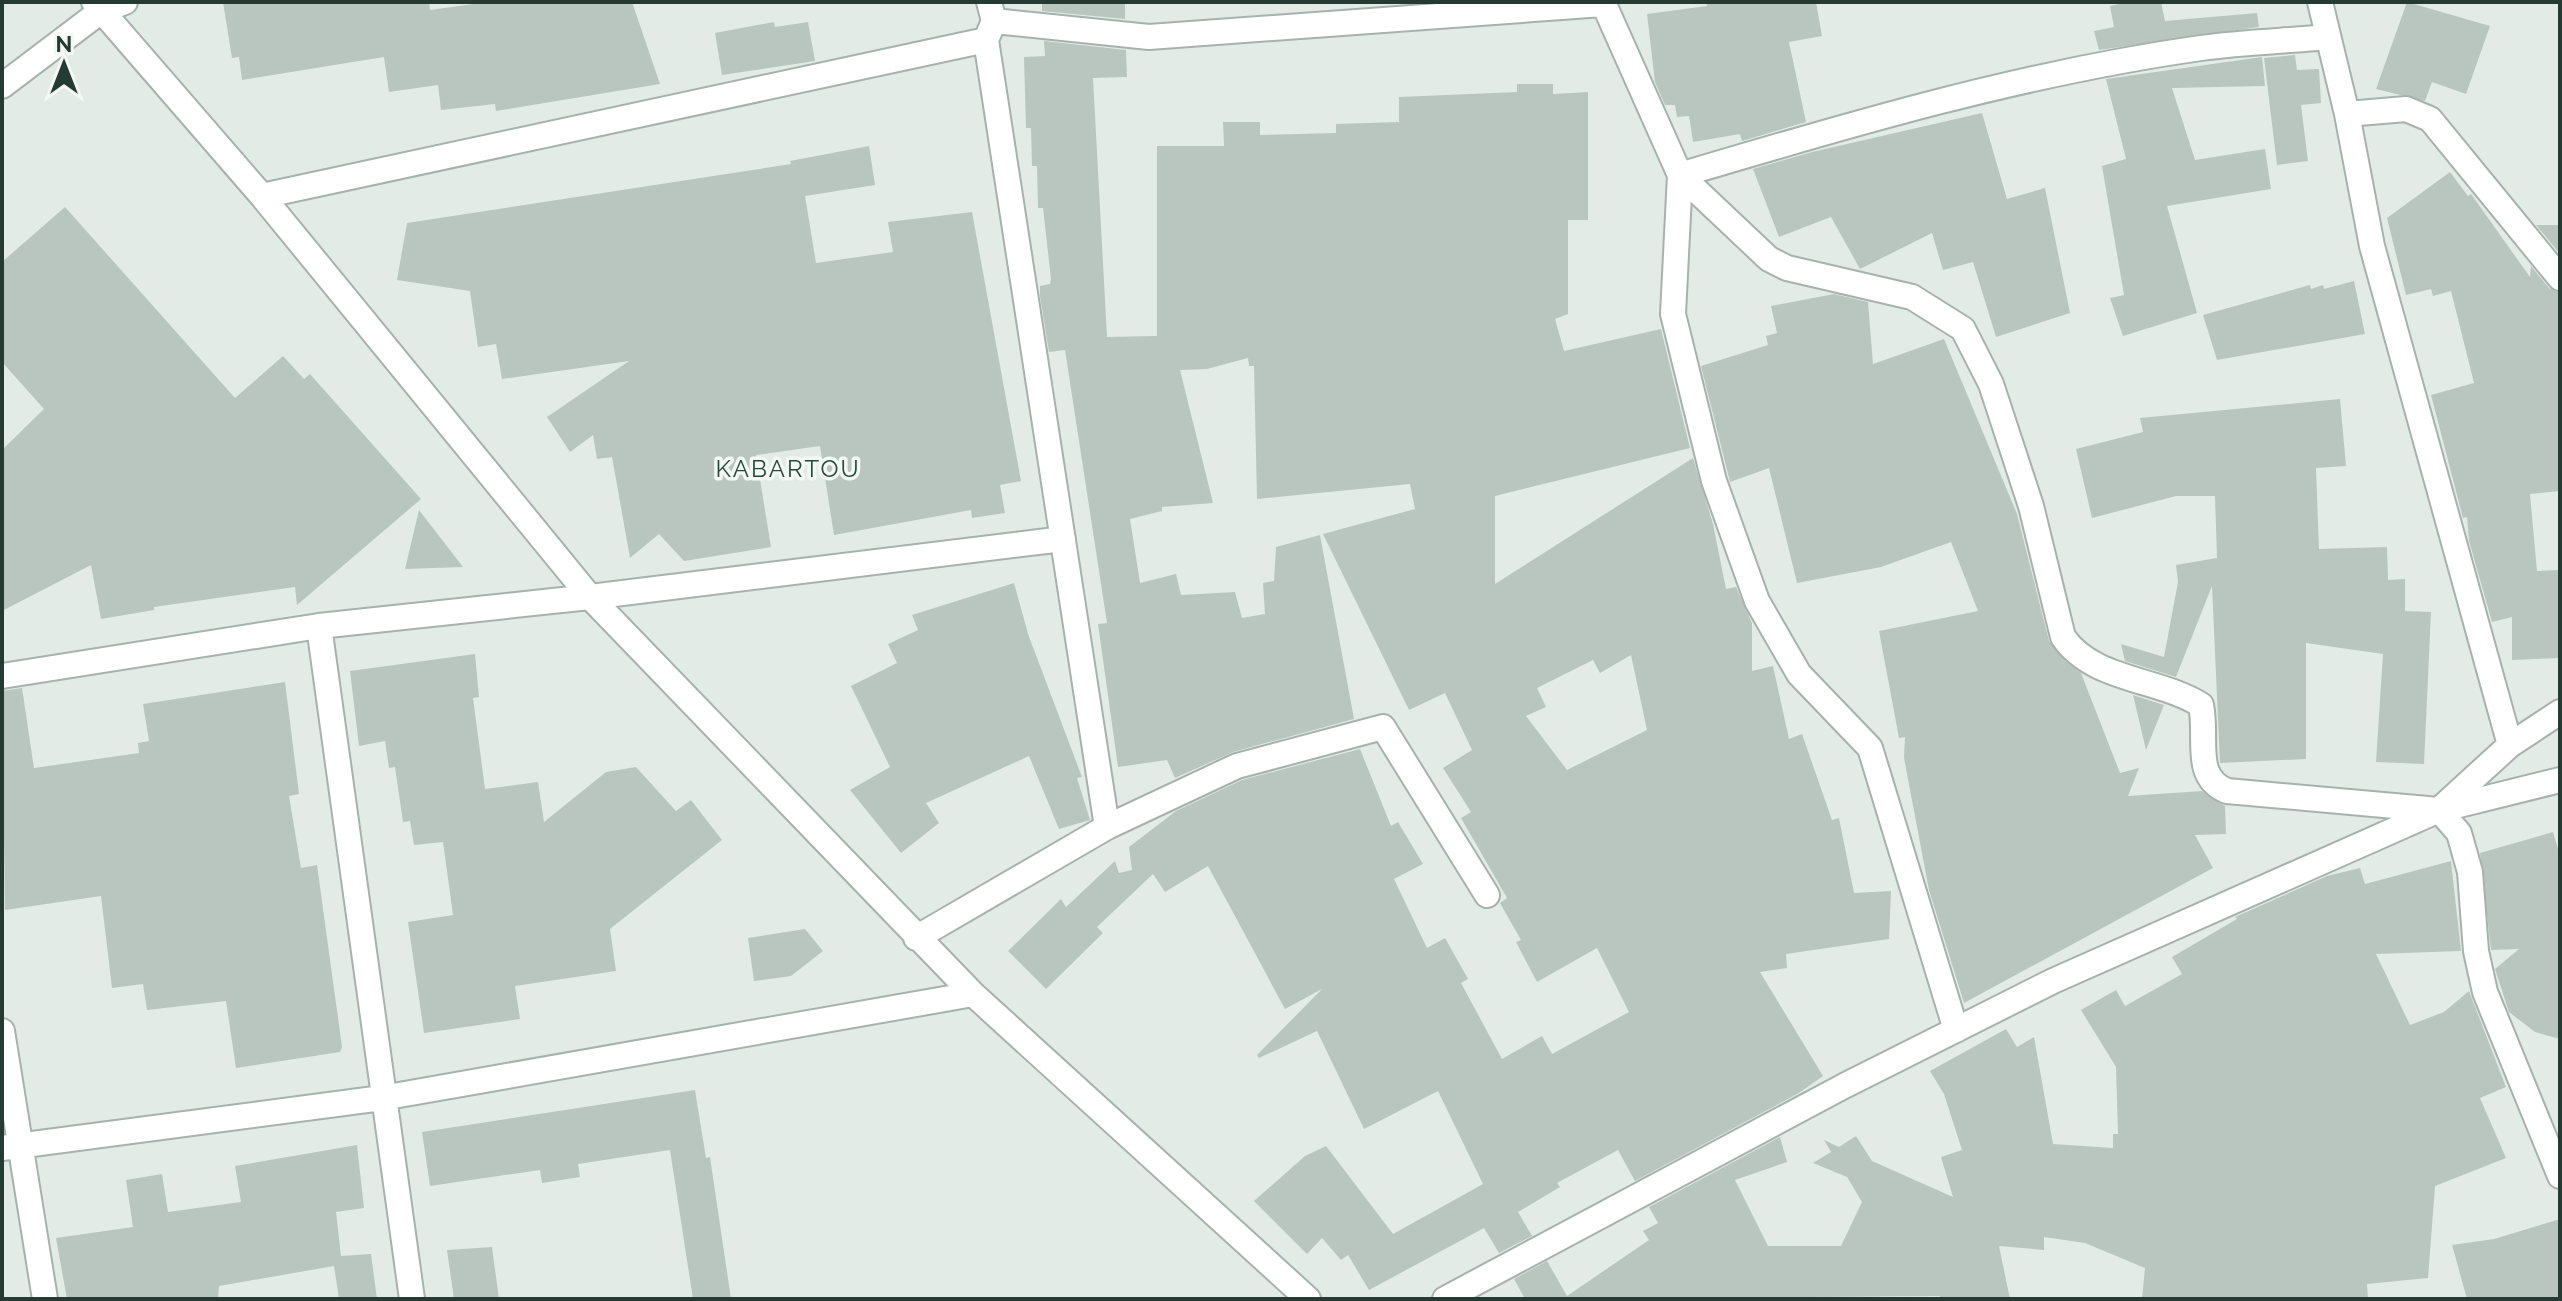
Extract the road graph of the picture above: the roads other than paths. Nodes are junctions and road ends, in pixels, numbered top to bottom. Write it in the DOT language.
graph roads {
  1 [pos="125,2"];
  2 [pos="2320,2"];
  3 [pos="1603,3"];
  4 [pos="98,6"];
  5 [pos="990,21"];
  6 [pos="2328,37"];
  7 [pos="2,86"];
  8 [pos="2347,114"];
  9 [pos="1680,175"];
  10 [pos="262,196"];
  11 [pos="2560,278"];
  12 [pos="1063,539"];
  13 [pos="590,597"];
  14 [pos="319,626"];
  15 [pos="2,676"];
  16 [pos="2560,712"];
  17 [pos="2510,745"];
  18 [pos="2560,780"];
  19 [pos="2439,810"];
  20 [pos="1107,827"];
  21 [pos="1487,895"];
  22 [pos="916,938"];
  23 [pos="973,994"];
  24 [pos="1956,1030"];
  25 [pos="2,1031"];
  26 [pos="382,1098"];
  27 [pos="11,1147"];
  28 [pos="2560,1176"];
  29 [pos="45,1299"];
  30 [pos="412,1299"];
  31 [pos="1308,1299"];
  32 [pos="1445,1299"];
  1 -- 4 [label="street"];
  2 -- 6 [label="street"];
  3 -- 5 [label="street"];
  3 -- 9 [label="street"];
  4 -- 7 [label="street"];
  4 -- 10 [label="street"];
  5 -- 10 [label="street"];
  5 -- 12 [label="street"];
  6 -- 8 [label="street"];
  6 -- 9 [label="street"];
  8 -- 11 [label="street"];
  8 -- 17 [label="street"];
  9 -- 19 [label="street"];
  9 -- 24 [label="street"];
  10 -- 13 [label="street"];
  12 -- 13 [label="street"];
  12 -- 20 [label="street"];
  13 -- 14 [label="street"];
  13 -- 22 [label="street"];
  14 -- 15 [label="street"];
  14 -- 26 [label="street"];
  16 -- 17 [label="street"];
  17 -- 19 [label="street"];
  18 -- 19 [label="street"];
  19 -- 24 [label="street"];
  19 -- 28 [label="street"];
  20 -- 21 [label="street"];
  20 -- 22 [label="street"];
  22 -- 23 [label="street"];
  23 -- 26 [label="street"];
  23 -- 31 [label="street"];
  24 -- 32 [label="street"];
  25 -- 27 [label="street"];
  26 -- 27 [label="street"];
  26 -- 30 [label="street"];
  27 -- 29 [label="street"];
}
